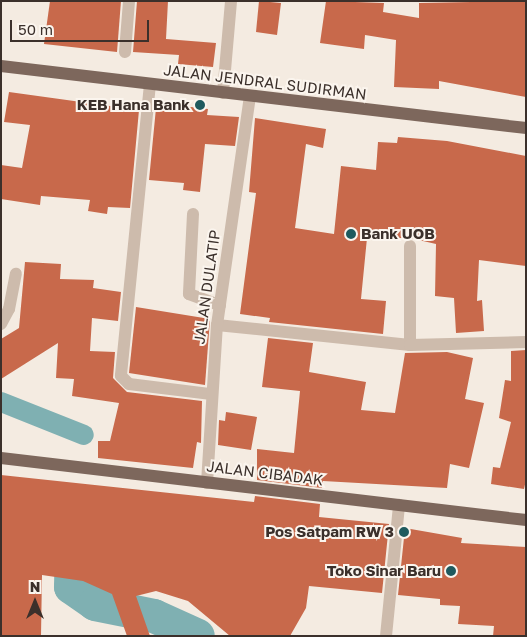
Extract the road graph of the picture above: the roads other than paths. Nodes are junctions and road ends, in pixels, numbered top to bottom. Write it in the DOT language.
graph roads {
  1 [pos="129,1"];
  2 [pos="231,1"];
  3 [pos="125,52"];
  4 [pos="1,66"];
  5 [pos="150,84"];
  6 [pos="223,93"];
  7 [pos="250,97"];
  8 [pos="526,128"];
  9 [pos="193,214"];
  10 [pos="410,246"];
  11 [pos="16,274"];
  12 [pos="220,305"];
  13 [pos="1,324"];
  14 [pos="216,325"];
  15 [pos="526,342"];
  16 [pos="410,345"];
  17 [pos="211,394"];
  18 [pos="1,458"];
  19 [pos="207,483"];
  20 [pos="399,505"];
  21 [pos="526,520"];
  22 [pos="386,636"];
  1 -- 3 [label="street"];
  2 -- 6 [label="street"];
  4 -- 5 [label="main road, JALAN JENDRAL SUDIRMAN"];
  5 -- 6 [label="main road, JALAN JENDRAL SUDIRMAN"];
  5 -- 17 [label="street"];
  6 -- 7 [label="main road, JALAN JENDRAL SUDIRMAN"];
  7 -- 8 [label="main road, JALAN JENDRAL SUDIRMAN"];
  7 -- 12 [label="street, JALAN DULATIP"];
  9 -- 12 [label="street"];
  10 -- 16 [label="street"];
  11 -- 13 [label="street"];
  12 -- 14 [label="street, JALAN DULATIP"];
  14 -- 16 [label="street"];
  14 -- 17 [label="street, JALAN DULATIP"];
  15 -- 16 [label="street"];
  17 -- 19 [label="street, JALAN DULATIP"];
  18 -- 19 [label="main road, JALAN CIBADAK"];
  19 -- 20 [label="main road, JALAN CIBADAK"];
  20 -- 21 [label="main road, JALAN CIBADAK"];
  20 -- 22 [label="street"];
}
